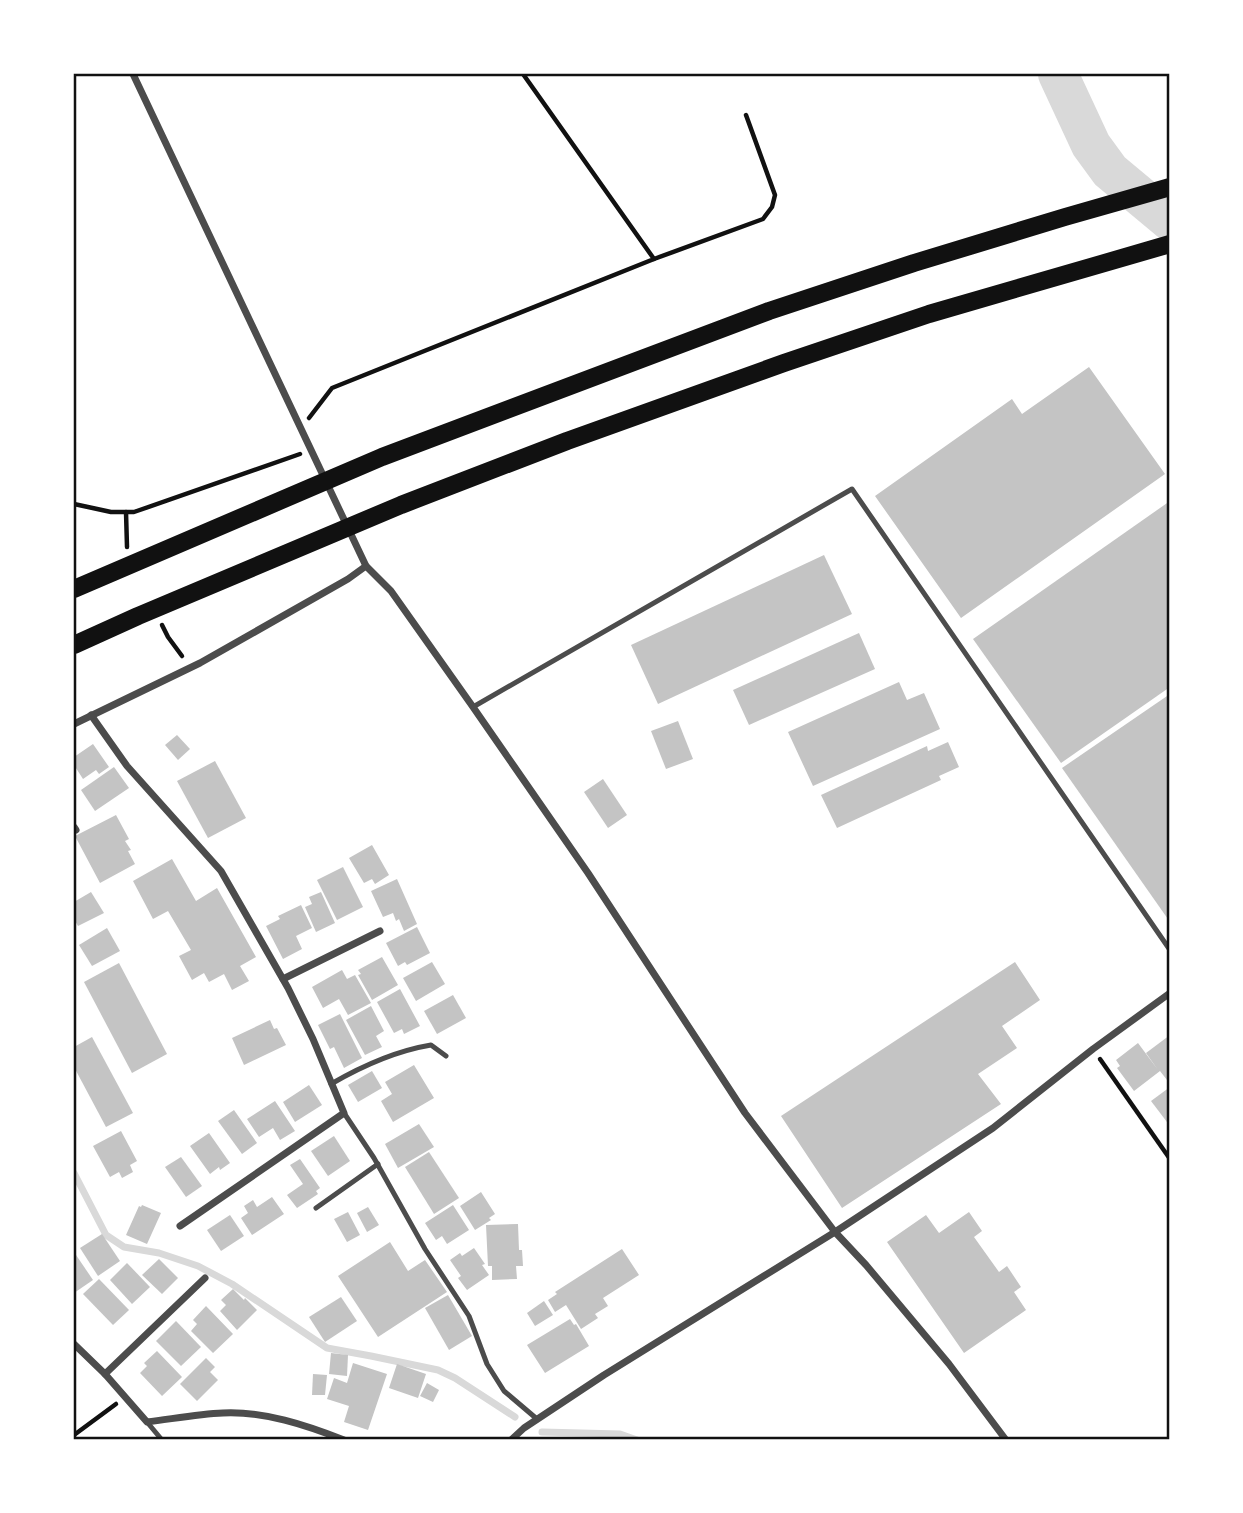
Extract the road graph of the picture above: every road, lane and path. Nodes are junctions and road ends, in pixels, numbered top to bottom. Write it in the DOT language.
graph roads {
  1 [pos="132,74"];
  2 [pos="523,74"];
  3 [pos="746,115"];
  4 [pos="1170,187"];
  5 [pos="1170,244"];
  6 [pos="654,258"];
  7 [pos="301,429"];
  8 [pos="311,450"];
  9 [pos="74,504"];
  10 [pos="366,566"];
  11 [pos="74,589"];
  12 [pos="74,645"];
  13 [pos="473,707"];
  14 [pos="92,715"];
  15 [pos="74,724"];
  16 [pos="380,931"];
  17 [pos="1170,950"];
  18 [pos="282,979"];
  19 [pos="1170,993"];
  20 [pos="1093,1049"];
  21 [pos="446,1056"];
  22 [pos="331,1084"];
  23 [pos="344,1113"];
  24 [pos="1170,1159"];
  25 [pos="378,1164"];
  26 [pos="316,1208"];
  27 [pos="180,1226"];
  28 [pos="835,1232"];
  29 [pos="205,1278"];
  30 [pos="74,1344"];
  31 [pos="104,1374"];
  32 [pos="125,1397"];
  33 [pos="537,1419"];
  34 [pos="147,1422"];
  35 [pos="74,1435"];
  36 [pos="162,1440"];
  37 [pos="344,1440"];
  38 [pos="511,1440"];
  39 [pos="1006,1440"];
  1 -- 7 [label="street"];
  2 -- 6 [label="path"];
  3 -- 6 [label="path"];
  4 -- 11 [label="highway"];
  5 -- 12 [label="highway"];
  6 -- 7 [label="path"];
  7 -- 8 [label="street"];
  8 -- 9 [label="path"];
  8 -- 10 [label="street"];
  10 -- 13 [label="street"];
  10 -- 14 [label="street"];
  13 -- 17 [label="lane"];
  13 -- 28 [label="street"];
  14 -- 15 [label="street"];
  14 -- 18 [label="street"];
  16 -- 18 [label="street"];
  18 -- 22 [label="street"];
  19 -- 20 [label="street"];
  20 -- 24 [label="path"];
  20 -- 28 [label="street"];
  21 -- 22 [label="lane"];
  22 -- 23 [label="street"];
  23 -- 25 [label="lane"];
  23 -- 27 [label="street"];
  25 -- 26 [label="lane"];
  25 -- 33 [label="lane"];
  28 -- 33 [label="street"];
  28 -- 39 [label="street"];
  29 -- 31 [label="street"];
  30 -- 31 [label="street"];
  31 -- 32 [label="street"];
  32 -- 34 [label="street"];
  32 -- 35 [label="path"];
  33 -- 38 [label="street"];
  34 -- 36 [label="lane"];
  34 -- 37 [label="street"];
}
